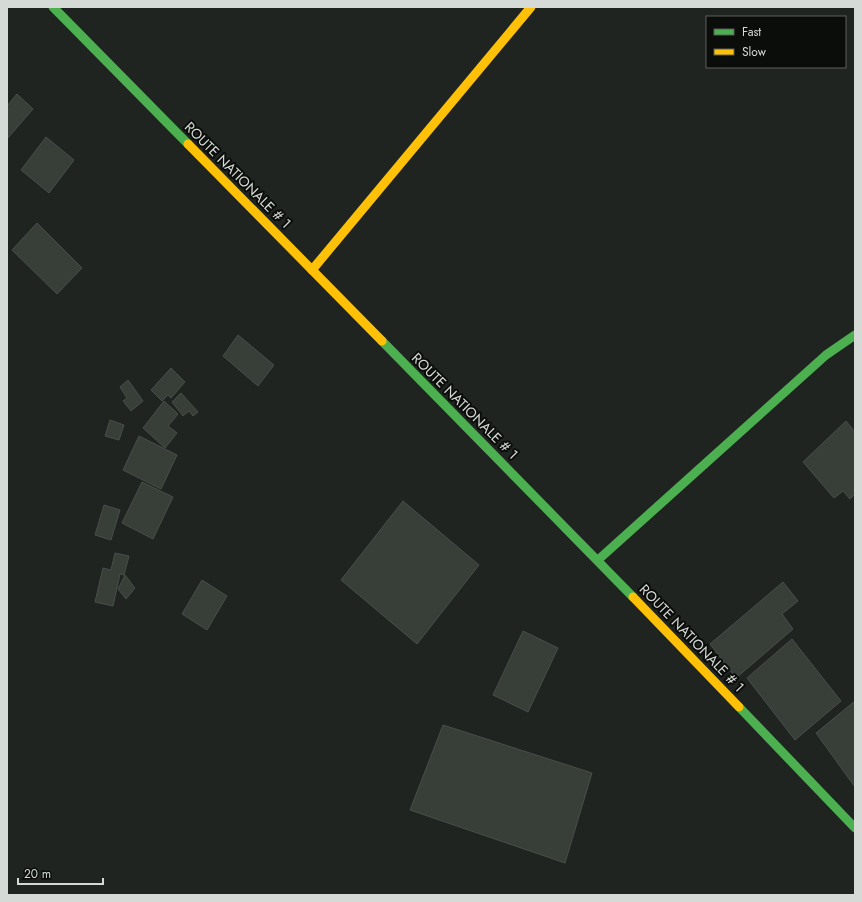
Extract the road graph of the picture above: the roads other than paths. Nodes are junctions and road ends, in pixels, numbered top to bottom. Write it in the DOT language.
graph roads {
  1 [pos="53,7"];
  2 [pos="531,7"];
  3 [pos="312,270"];
  4 [pos="855,335"];
  5 [pos="598,560"];
  6 [pos="855,828"];
  1 -- 3 [label="main road, ROUTE NATIONALE # 1"];
  2 -- 3 [label="main road"];
  3 -- 5 [label="main road, ROUTE NATIONALE # 1"];
  4 -- 5 [label="main road"];
  5 -- 6 [label="main road, ROUTE NATIONALE # 1"];
}
